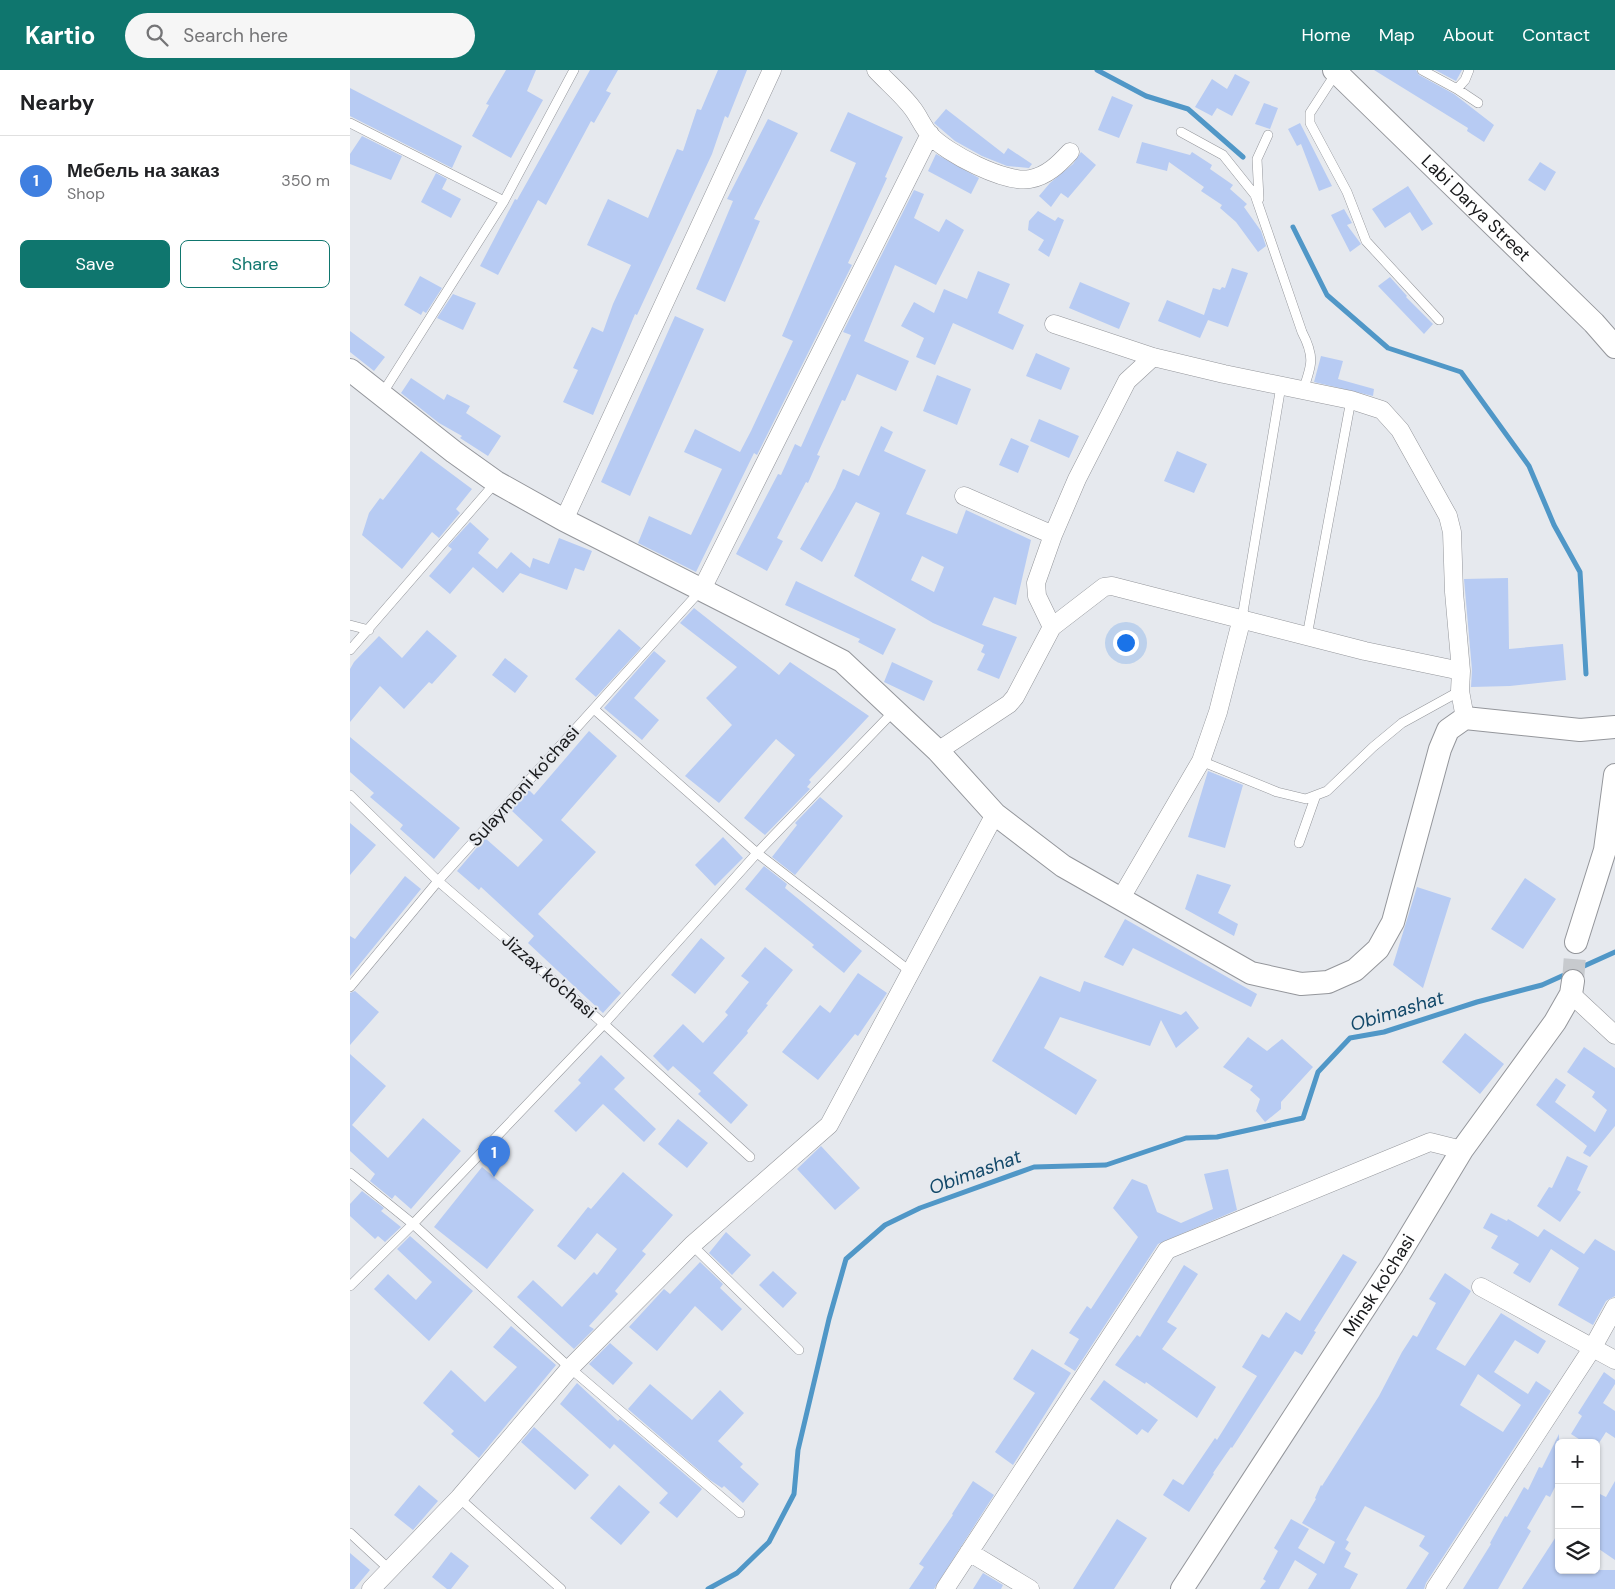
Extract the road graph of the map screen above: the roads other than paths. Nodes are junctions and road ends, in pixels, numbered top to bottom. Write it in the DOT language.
graph roads {
  1 [pos="574,70"];
  2 [pos="772,70"];
  3 [pos="876,70"];
  4 [pos="1422,70"];
  5 [pos="1469,70"];
  6 [pos="1335,72"];
  7 [pos="1457,89"];
  8 [pos="1478,103"];
  9 [pos="350,123"];
  10 [pos="1181,132"];
  11 [pos="930,134"];
  12 [pos="1268,135"];
  13 [pos="1070,152"];
  14 [pos="504,201"];
  15 [pos="1260,207"];
  16 [pos="1439,320"];
  17 [pos="1054,324"];
  18 [pos="1615,347"];
  19 [pos="1153,357"];
  20 [pos="350,370"];
  21 [pos="1281,386"];
  22 [pos="1303,390"];
  23 [pos="381,395"];
  24 [pos="1351,400"];
  25 [pos="496,482"];
  26 [pos="964,496"];
  27 [pos="564,520"];
  28 [pos="1053,535"];
  29 [pos="702,589"];
  30 [pos="1242,618"];
  31 [pos="350,625"];
  32 [pos="1052,627"];
  33 [pos="369,630"];
  34 [pos="1307,636"];
  35 [pos="350,650"];
  36 [pos="1461,671"];
  37 [pos="1460,691"];
  38 [pos="594,710"];
  39 [pos="894,710"];
  40 [pos="1464,718"];
  41 [pos="1615,727"];
  42 [pos="938,751"];
  43 [pos="1201,761"];
  44 [pos="1615,775"];
  45 [pos="350,795"];
  46 [pos="1316,795"];
  47 [pos="995,814"];
  48 [pos="1299,843"];
  49 [pos="757,853"];
  50 [pos="438,881"];
  51 [pos="1121,898"];
  52 [pos="1576,942"];
  53 [pos="911,972"];
  54 [pos="350,987"];
  55 [pos="1572,988"];
  56 [pos="604,1024"];
  57 [pos="1615,1035"];
  58 [pos="1462,1150"];
  59 [pos="750,1156"];
  60 [pos="350,1173"];
  61 [pos="413,1224"];
  62 [pos="692,1244"];
  63 [pos="350,1286"];
  64 [pos="1481,1287"];
  65 [pos="1615,1306"];
  66 [pos="1594,1346"];
  67 [pos="799,1350"];
  68 [pos="1615,1360"];
  69 [pos="570,1368"];
  70 [pos="459,1498"];
  71 [pos="740,1513"];
  72 [pos="350,1533"];
  73 [pos="969,1552"];
  74 [pos="389,1569"];
  75 [pos="371,1589"];
  76 [pos="561,1589"];
  77 [pos="945,1589"];
  78 [pos="1030,1589"];
  79 [pos="1182,1589"];
  80 [pos="1435,1589"];
  1 -- 14 [label="lane"];
  2 -- 27 [label="street"];
  3 -- 11 [label="street"];
  4 -- 7 [label="lane"];
  5 -- 7 [label="lane"];
  6 -- 16 [label="lane"];
  6 -- 18 [label="street, Labi Darya Street"];
  7 -- 8 [label="lane"];
  9 -- 14 [label="lane"];
  10 -- 15 [label="lane"];
  11 -- 13 [label="street"];
  11 -- 29 [label="street"];
  12 -- 15 [label="lane"];
  14 -- 23 [label="lane"];
  15 -- 22 [label="lane"];
  17 -- 19 [label="street"];
  19 -- 21 [label="street"];
  19 -- 28 [label="street"];
  20 -- 23 [label="street"];
  21 -- 22 [label="street"];
  21 -- 30 [label="lane"];
  22 -- 24 [label="street"];
  23 -- 25 [label="street"];
  24 -- 34 [label="lane"];
  24 -- 36 [label="street"];
  25 -- 27 [label="street"];
  25 -- 33 [label="lane"];
  26 -- 28 [label="street"];
  27 -- 29 [label="street"];
  28 -- 32 [label="street"];
  29 -- 38 [label="lane, Sulaymoni ko'chasi"];
  29 -- 39 [label="street"];
  30 -- 32 [label="street"];
  30 -- 34 [label="street"];
  30 -- 43 [label="street"];
  31 -- 33 [label="lane"];
  32 -- 42 [label="street"];
  33 -- 35 [label="lane"];
  34 -- 36 [label="street"];
  36 -- 37 [label="street"];
  37 -- 40 [label="street"];
  37 -- 46 [label="lane"];
  38 -- 49 [label="lane"];
  38 -- 50 [label="lane, Sulaymoni ko'chasi"];
  39 -- 42 [label="street"];
  39 -- 49 [label="lane"];
  40 -- 41 [label="street"];
  40 -- 51 [label="street"];
  42 -- 47 [label="street"];
  43 -- 46 [label="lane"];
  43 -- 51 [label="street"];
  44 -- 52 [label="street"];
  45 -- 50 [label="lane, Jizzax ko'chasi"];
  46 -- 48 [label="lane"];
  47 -- 51 [label="street"];
  47 -- 53 [label="street"];
  49 -- 53 [label="lane"];
  49 -- 56 [label="lane"];
  50 -- 54 [label="lane, Sulaymoni ko'chasi"];
  50 -- 56 [label="lane, Jizzax ko'chasi"];
  53 -- 62 [label="street"];
  55 -- 57 [label="street"];
  55 -- 58 [label="street, Minsk ko'chasi"];
  56 -- 59 [label="lane, Jizzax ko'chasi"];
  56 -- 61 [label="lane"];
  58 -- 73 [label="street"];
  58 -- 79 [label="street, Minsk ko'chasi"];
  60 -- 61 [label="lane"];
  61 -- 63 [label="lane"];
  61 -- 69 [label="lane"];
  62 -- 67 [label="lane"];
  62 -- 69 [label="street"];
  64 -- 66 [label="street"];
  65 -- 66 [label="street"];
  66 -- 68 [label="street"];
  66 -- 80 [label="street"];
  69 -- 70 [label="street"];
  69 -- 71 [label="lane"];
  70 -- 74 [label="street"];
  70 -- 76 [label="lane"];
  72 -- 74 [label="lane"];
  73 -- 77 [label="street"];
  73 -- 78 [label="street"];
  74 -- 75 [label="street"];
}
